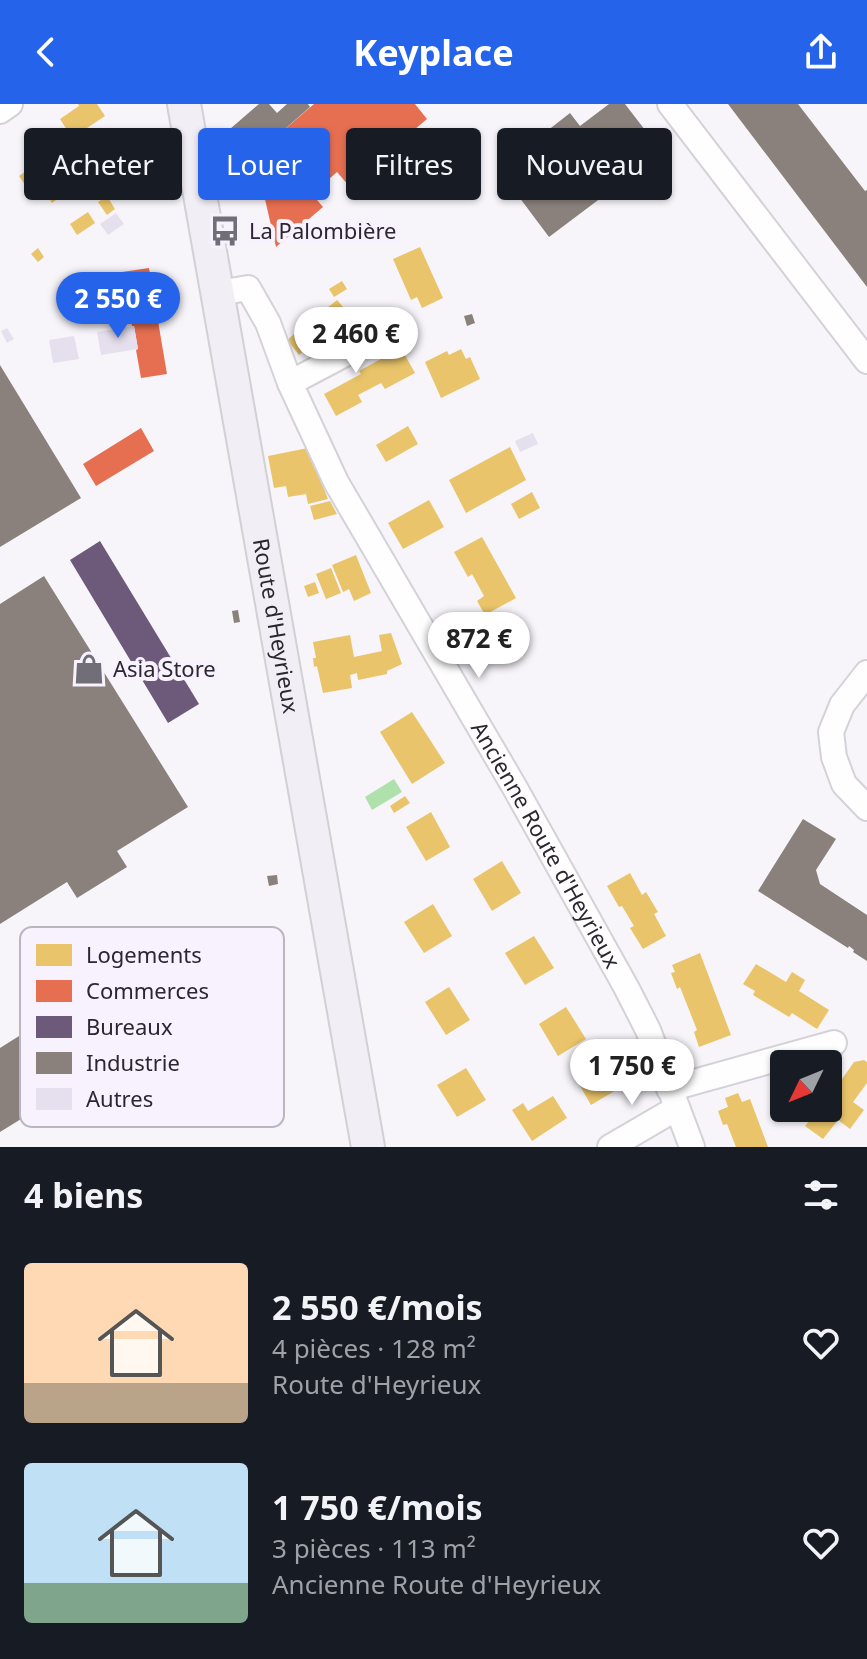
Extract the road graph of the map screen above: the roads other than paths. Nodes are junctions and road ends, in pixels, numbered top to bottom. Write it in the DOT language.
graph roads {
  1 [pos="10,104"];
  2 [pos="184,104"];
  3 [pos="670,104"];
  4 [pos="0,111"];
  5 [pos="219,293"];
  6 [pos="400,325"];
  7 [pos="867,361"];
  8 [pos="290,383"];
  9 [pos="867,673"];
  10 [pos="867,808"];
  11 [pos="834,1043"];
  12 [pos="673,1099"];
  13 [pos="368,1147"];
  14 [pos="610,1147"];
  15 [pos="692,1147"];
  1 -- 4 [label="street"];
  2 -- 5 [label="main road, Route d'Heyrieux"];
  3 -- 7 [label="street"];
  5 -- 8 [label="street, Ancienne Route d'Heyrieux"];
  5 -- 13 [label="main road, Route d'Heyrieux"];
  6 -- 8 [label="street"];
  8 -- 12 [label="street, Ancienne Route d'Heyrieux"];
  9 -- 10 [label="street"];
  11 -- 12 [label="street"];
  12 -- 14 [label="street"];
  12 -- 15 [label="street, Ancienne Route d'Heyrieux"];
}
